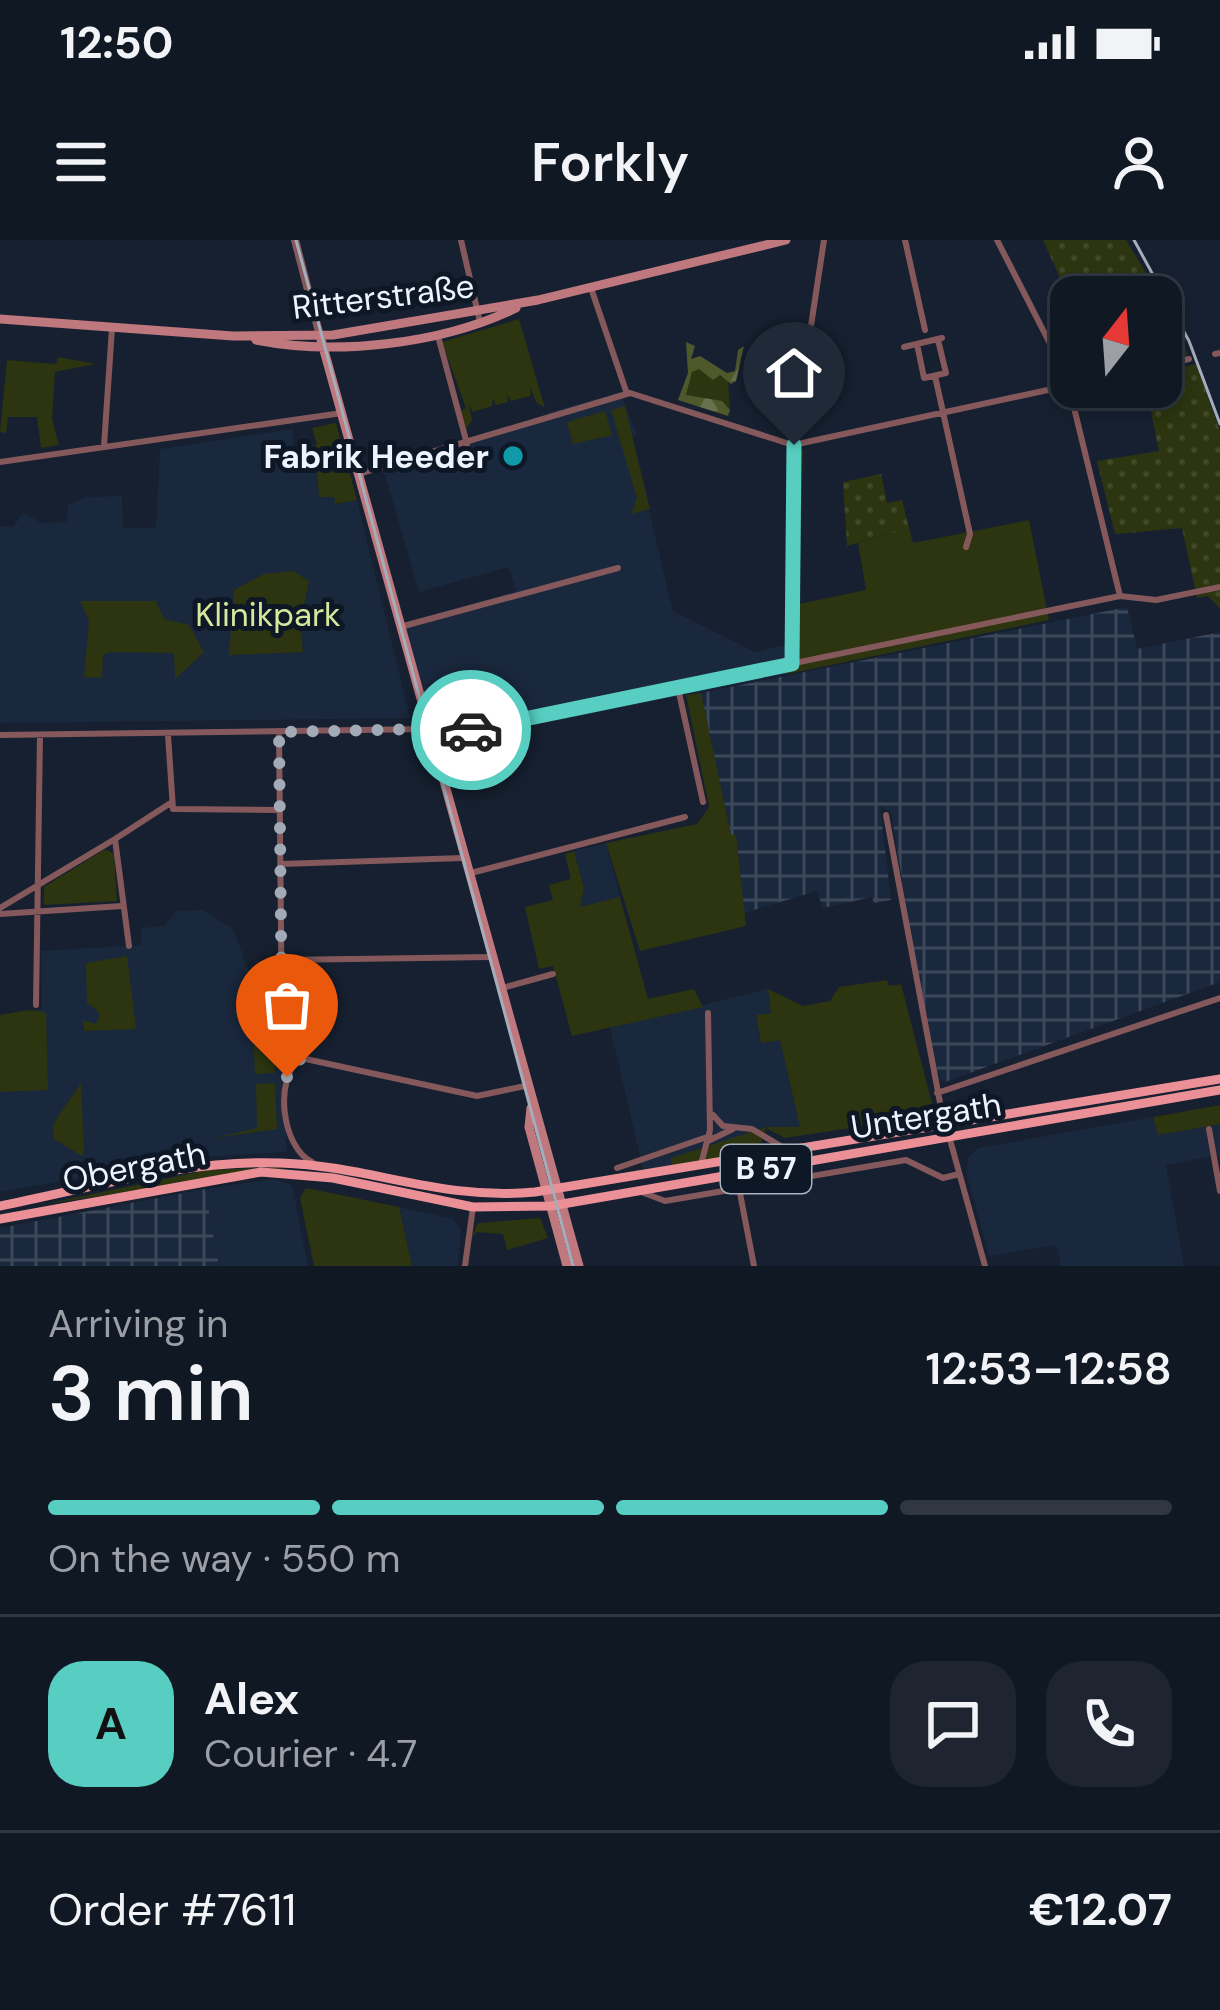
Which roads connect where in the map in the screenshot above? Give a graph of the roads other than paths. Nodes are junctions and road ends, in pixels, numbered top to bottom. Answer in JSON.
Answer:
{"nodes":[{"id":1,"x":295,"y":240,"type":"edge"},
{"id":2,"x":461,"y":240,"type":"edge"},
{"id":3,"x":785,"y":240,"type":"edge"},
{"id":4,"x":824,"y":240,"type":"edge"},
{"id":5,"x":905,"y":240,"type":"edge"},
{"id":6,"x":997,"y":240,"type":"edge"},
{"id":7,"x":591,"y":288,"type":"junction"},
{"id":8,"x":479,"y":317,"type":"junction"},
{"id":9,"x":0,"y":321,"type":"edge"},
{"id":10,"x":112,"y":328,"type":"junction"},
{"id":11,"x":925,"y":330,"type":"dead end"},
{"id":12,"x":437,"y":332,"type":"junction"},
{"id":13,"x":1050,"y":338,"type":"edge"},
{"id":14,"x":322,"y":342,"type":"junction"},
{"id":15,"x":917,"y":344,"type":"junction"},
{"id":16,"x":904,"y":347,"type":"dead end"},
{"id":17,"x":1189,"y":359,"type":"dead end"},
{"id":18,"x":1182,"y":360,"type":"edge"},
{"id":19,"x":935,"y":376,"type":"junction"},
{"id":20,"x":1050,"y":390,"type":"edge"},
{"id":21,"x":627,"y":394,"type":"junction"},
{"id":22,"x":1075,"y":408,"type":"edge"},
{"id":23,"x":342,"y":413,"type":"junction"},
{"id":24,"x":943,"y":415,"type":"junction"},
{"id":25,"x":467,"y":444,"type":"junction"},
{"id":26,"x":794,"y":445,"type":"junction"},
{"id":27,"x":104,"y":446,"type":"junction"},
{"id":28,"x":0,"y":462,"type":"edge"},
{"id":29,"x":358,"y":474,"type":"junction"},
{"id":30,"x":966,"y":547,"type":"dead end"},
{"id":31,"x":618,"y":568,"type":"dead end"},
{"id":32,"x":1220,"y":586,"type":"edge"},
{"id":33,"x":1120,"y":596,"type":"junction"},
{"id":34,"x":400,"y":627,"type":"junction"},
{"id":35,"x":792,"y":664,"type":"junction"},
{"id":36,"x":678,"y":688,"type":"junction"},
{"id":37,"x":279,"y":732,"type":"junction"},
{"id":38,"x":168,"y":733,"type":"junction"},
{"id":39,"x":429,"y":734,"type":"junction"},
{"id":40,"x":0,"y":735,"type":"edge"},
{"id":41,"x":40,"y":735,"type":"junction"},
{"id":42,"x":703,"y":802,"type":"dead end"},
{"id":43,"x":170,"y":804,"type":"junction"},
{"id":44,"x":279,"y":810,"type":"junction"},
{"id":45,"x":886,"y":815,"type":"dead end"},
{"id":46,"x":685,"y":817,"type":"dead end"},
{"id":47,"x":115,"y":838,"type":"junction"},
{"id":48,"x":463,"y":858,"type":"junction"},
{"id":49,"x":280,"y":864,"type":"junction"},
{"id":50,"x":468,"y":874,"type":"junction"},
{"id":51,"x":38,"y":885,"type":"junction"},
{"id":52,"x":122,"y":905,"type":"junction"},
{"id":53,"x":0,"y":911,"type":"edge"},
{"id":54,"x":37,"y":911,"type":"junction"},
{"id":55,"x":130,"y":946,"type":"dead end"},
{"id":56,"x":490,"y":957,"type":"junction"},
{"id":57,"x":281,"y":960,"type":"junction"},
{"id":58,"x":553,"y":974,"type":"dead end"},
{"id":59,"x":499,"y":989,"type":"junction"},
{"id":60,"x":1220,"y":998,"type":"edge"},
{"id":61,"x":245,"y":1001,"type":"dead end"},
{"id":62,"x":35,"y":1006,"type":"dead end"},
{"id":63,"x":708,"y":1012,"type":"dead end"},
{"id":64,"x":282,"y":1028,"type":"junction"},
{"id":65,"x":301,"y":1058,"type":"junction"},
{"id":66,"x":1220,"y":1079,"type":"edge"},
{"id":67,"x":525,"y":1086,"type":"junction"},
{"id":68,"x":1220,"y":1090,"type":"edge"},
{"id":69,"x":937,"y":1094,"type":"junction"},
{"id":70,"x":711,"y":1113,"type":"junction"},
{"id":71,"x":735,"y":1127,"type":"junction"},
{"id":72,"x":945,"y":1127,"type":"junction"},
{"id":73,"x":1208,"y":1130,"type":"dead end"},
{"id":74,"x":760,"y":1135,"type":"junction"},
{"id":75,"x":710,"y":1138,"type":"junction"},
{"id":76,"x":951,"y":1139,"type":"junction"},
{"id":77,"x":800,"y":1150,"type":"junction"},
{"id":78,"x":760,"y":1157,"type":"junction"},
{"id":79,"x":324,"y":1167,"type":"junction"},
{"id":80,"x":698,"y":1167,"type":"junction"},
{"id":81,"x":617,"y":1168,"type":"dead end"},
{"id":82,"x":734,"y":1174,"type":"junction"},
{"id":83,"x":959,"y":1174,"type":"junction"},
{"id":84,"x":739,"y":1188,"type":"junction"},
{"id":85,"x":553,"y":1190,"type":"junction"},
{"id":86,"x":641,"y":1191,"type":"junction"},
{"id":87,"x":1220,"y":1191,"type":"edge"},
{"id":88,"x":563,"y":1205,"type":"junction"},
{"id":89,"x":0,"y":1206,"type":"edge"},
{"id":90,"x":550,"y":1206,"type":"junction"},
{"id":91,"x":473,"y":1208,"type":"junction"},
{"id":92,"x":0,"y":1219,"type":"edge"},
{"id":93,"x":465,"y":1266,"type":"edge"},
{"id":94,"x":568,"y":1266,"type":"edge"},
{"id":95,"x":579,"y":1266,"type":"edge"},
{"id":96,"x":754,"y":1266,"type":"edge"},
{"id":97,"x":982,"y":1266,"type":"edge"}],
"edges":[{"from":1,"to":14,"type":"street"},
{"from":2,"to":8,"type":"street"},
{"from":3,"to":7,"type":"main road","name":"Ritterstraße"},
{"from":4,"to":26,"type":"street"},
{"from":5,"to":11,"type":"street"},
{"from":6,"to":13,"type":"street"},
{"from":7,"to":8,"type":"main road","name":"Ritterstraße"},
{"from":7,"to":21,"type":"street"},
{"from":8,"to":12,"type":"main road","name":"Ritterstraße"},
{"from":8,"to":14,"type":"main road","name":"Ritterstraße"},
{"from":9,"to":10,"type":"main road","name":"Ritterstraße"},
{"from":10,"to":14,"type":"main road","name":"Ritterstraße"},
{"from":10,"to":27,"type":"street"},
{"from":12,"to":14,"type":"main road","name":"Ritterstraße"},
{"from":12,"to":25,"type":"street"},
{"from":14,"to":23,"type":"main road"},
{"from":15,"to":16,"type":"street"},
{"from":15,"to":19,"type":"street"},
{"from":15,"to":19,"type":"street"},
{"from":17,"to":18,"type":"street"},
{"from":19,"to":24,"type":"street"},
{"from":20,"to":24,"type":"street"},
{"from":21,"to":25,"type":"street"},
{"from":21,"to":26,"type":"street"},
{"from":22,"to":33,"type":"street"},
{"from":23,"to":27,"type":"street"},
{"from":23,"to":29,"type":"main road"},
{"from":24,"to":26,"type":"street"},
{"from":24,"to":30,"type":"street"},
{"from":25,"to":29,"type":"street"},
{"from":26,"to":35,"type":"street"},
{"from":27,"to":28,"type":"street"},
{"from":29,"to":34,"type":"main road"},
{"from":31,"to":34,"type":"street"},
{"from":32,"to":33,"type":"street"},
{"from":33,"to":35,"type":"street"},
{"from":34,"to":39,"type":"main road"},
{"from":35,"to":36,"type":"street"},
{"from":36,"to":39,"type":"street"},
{"from":36,"to":42,"type":"street"},
{"from":37,"to":38,"type":"street"},
{"from":37,"to":39,"type":"street"},
{"from":37,"to":44,"type":"street"},
{"from":38,"to":41,"type":"street"},
{"from":38,"to":43,"type":"street"},
{"from":39,"to":48,"type":"main road"},
{"from":40,"to":41,"type":"street"},
{"from":41,"to":51,"type":"street"},
{"from":43,"to":44,"type":"street"},
{"from":43,"to":47,"type":"street"},
{"from":44,"to":49,"type":"street"},
{"from":45,"to":69,"type":"street"},
{"from":46,"to":50,"type":"street"},
{"from":47,"to":51,"type":"street"},
{"from":47,"to":52,"type":"street"},
{"from":48,"to":49,"type":"street"},
{"from":48,"to":50,"type":"main road"},
{"from":49,"to":57,"type":"street"},
{"from":50,"to":56,"type":"main road"},
{"from":51,"to":53,"type":"street"},
{"from":51,"to":54,"type":"street"},
{"from":52,"to":54,"type":"street"},
{"from":52,"to":55,"type":"street"},
{"from":53,"to":54,"type":"street"},
{"from":54,"to":62,"type":"street"},
{"from":56,"to":57,"type":"street"},
{"from":56,"to":59,"type":"main road"},
{"from":57,"to":64,"type":"street"},
{"from":58,"to":59,"type":"street"},
{"from":59,"to":67,"type":"main road"},
{"from":60,"to":69,"type":"street"},
{"from":61,"to":64,"type":"street"},
{"from":63,"to":70,"type":"street"},
{"from":64,"to":65,"type":"street"},
{"from":65,"to":67,"type":"street"},
{"from":65,"to":79,"type":"street"},
{"from":66,"to":72,"type":"main road","name":"Untergath","number":"B 57"},
{"from":67,"to":85,"type":"main road"},
{"from":68,"to":76,"type":"main road","name":"Untergath","number":"B 57"},
{"from":69,"to":72,"type":"street"},
{"from":70,"to":71,"type":"street","name":"Untergath"},
{"from":70,"to":75,"type":"street"},
{"from":71,"to":74,"type":"street","name":"Untergath"},
{"from":71,"to":75,"type":"street"},
{"from":72,"to":76,"type":"street"},
{"from":72,"to":77,"type":"main road","name":"Untergath","number":"B 57"},
{"from":73,"to":87,"type":"street"},
{"from":74,"to":77,"type":"street","name":"Untergath"},
{"from":74,"to":78,"type":"street"},
{"from":75,"to":80,"type":"street"},
{"from":75,"to":81,"type":"street"},
{"from":76,"to":82,"type":"main road","name":"Untergath","number":"B 57"},
{"from":76,"to":83,"type":"street"},
{"from":77,"to":78,"type":"main road","name":"Untergath","number":"B 57"},
{"from":78,"to":80,"type":"main road","name":"Untergath","number":"B 57"},
{"from":78,"to":82,"type":"main road","number":"B 57"},
{"from":79,"to":85,"type":"main road","name":"Obergath","number":"B 57"},
{"from":79,"to":89,"type":"main road","name":"Obergath","number":"B 57"},
{"from":80,"to":85,"type":"main road","name":"Untergath","number":"B 57"},
{"from":82,"to":86,"type":"main road","name":"Untergath","number":"B 57"},
{"from":83,"to":84,"type":"street","name":"Untergath"},
{"from":83,"to":97,"type":"street"},
{"from":84,"to":86,"type":"street","name":"Untergath"},
{"from":84,"to":96,"type":"street"},
{"from":85,"to":88,"type":"main road"},
{"from":85,"to":90,"type":"main road"},
{"from":86,"to":88,"type":"main road","name":"Untergath","number":"B 57"},
{"from":88,"to":90,"type":"main road","name":"Obergath","number":"B 57"},
{"from":88,"to":95,"type":"main road"},
{"from":90,"to":91,"type":"main road","name":"Obergath","number":"B 57"},
{"from":90,"to":94,"type":"main road"},
{"from":91,"to":92,"type":"main road","name":"Obergath","number":"B 57"},
{"from":91,"to":93,"type":"street"}]}
